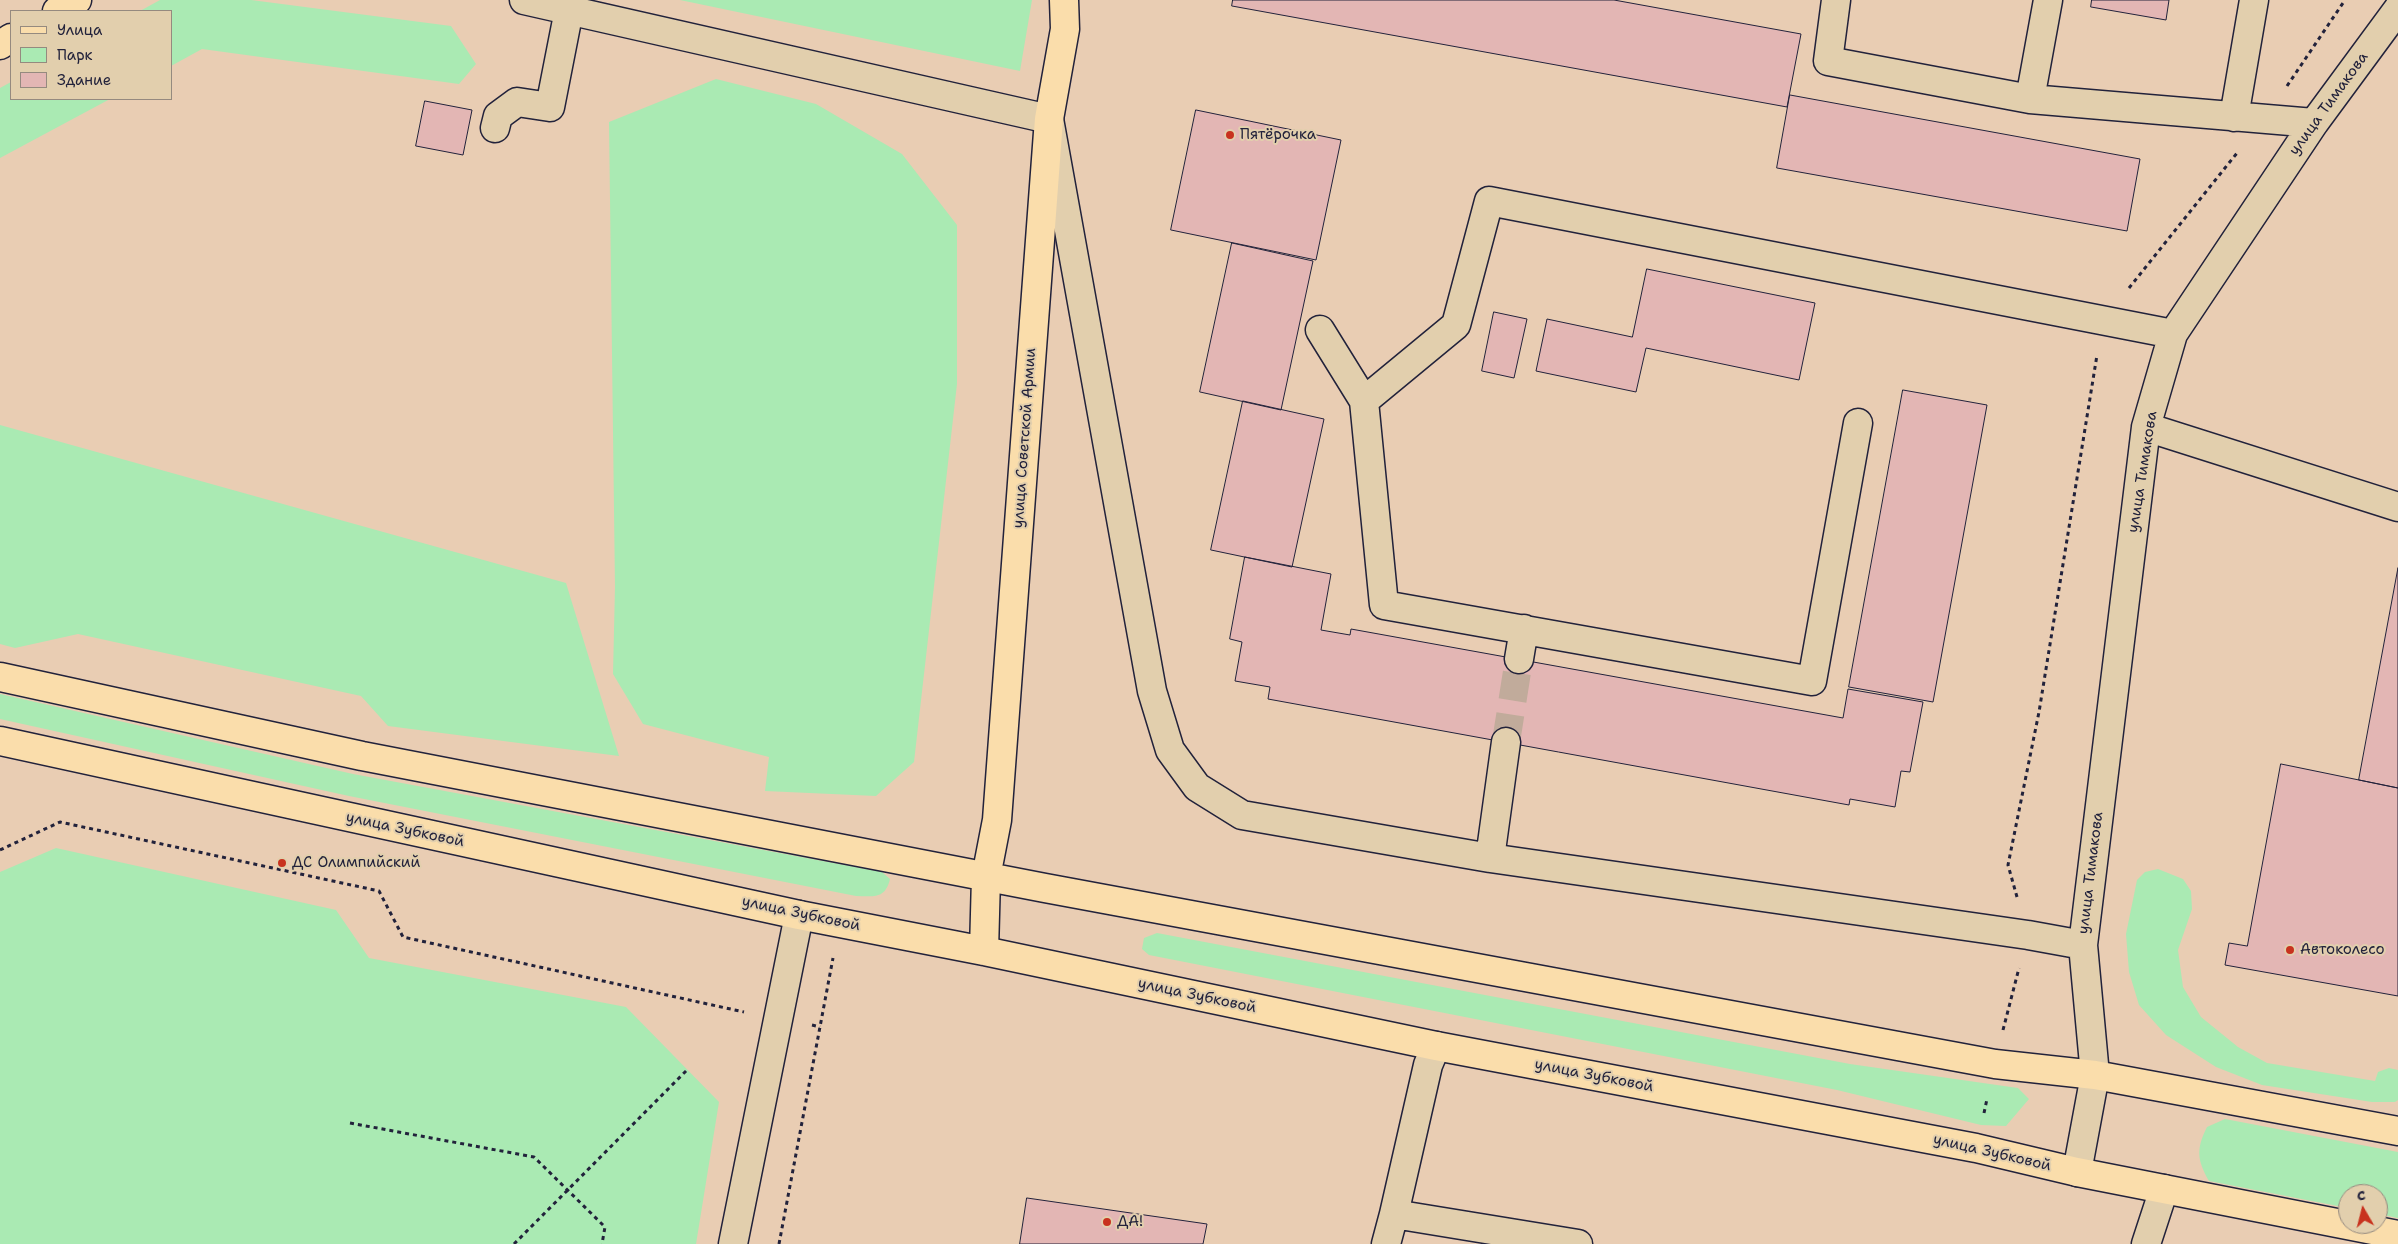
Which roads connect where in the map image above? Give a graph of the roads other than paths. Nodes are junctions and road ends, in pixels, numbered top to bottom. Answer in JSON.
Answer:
{"nodes":[{"id":1,"x":77,"y":0,"type":"edge"},
{"id":2,"x":524,"y":0,"type":"edge"},
{"id":3,"x":1064,"y":0,"type":"edge"},
{"id":4,"x":1836,"y":0,"type":"edge"},
{"id":5,"x":2048,"y":0,"type":"edge"},
{"id":6,"x":2254,"y":0,"type":"edge"},
{"id":7,"x":2398,"y":9,"type":"edge"},
{"id":8,"x":59,"y":10,"type":"edge"},
{"id":9,"x":570,"y":10,"type":"junction"},
{"id":10,"x":2030,"y":98,"type":"junction"},
{"id":11,"x":2234,"y":117,"type":"junction"},
{"id":12,"x":1049,"y":119,"type":"junction"},
{"id":13,"x":2314,"y":123,"type":"junction"},
{"id":14,"x":495,"y":128,"type":"dead end"},
{"id":15,"x":1320,"y":330,"type":"dead end"},
{"id":16,"x":2173,"y":334,"type":"junction"},
{"id":17,"x":1364,"y":401,"type":"junction"},
{"id":18,"x":1858,"y":423,"type":"dead end"},
{"id":19,"x":2146,"y":427,"type":"junction"},
{"id":20,"x":2398,"y":507,"type":"edge"},
{"id":21,"x":1524,"y":629,"type":"junction"},
{"id":22,"x":1519,"y":659,"type":"tunnel mouth"},
{"id":23,"x":0,"y":677,"type":"edge"},
{"id":24,"x":0,"y":741,"type":"edge"},
{"id":25,"x":1506,"y":742,"type":"tunnel mouth"},
{"id":26,"x":1490,"y":858,"type":"junction"},
{"id":27,"x":986,"y":877,"type":"junction"},
{"id":28,"x":799,"y":915,"type":"junction"},
{"id":29,"x":2083,"y":945,"type":"junction"},
{"id":30,"x":984,"y":951,"type":"junction"},
{"id":31,"x":1436,"y":1046,"type":"junction"},
{"id":32,"x":2095,"y":1075,"type":"junction"},
{"id":33,"x":2398,"y":1131,"type":"edge"},
{"id":34,"x":2077,"y":1172,"type":"junction"},
{"id":35,"x":2164,"y":1189,"type":"junction"},
{"id":36,"x":1394,"y":1214,"type":"junction"},
{"id":37,"x":2398,"y":1235,"type":"edge"},
{"id":38,"x":733,"y":1244,"type":"edge"},
{"id":39,"x":1386,"y":1244,"type":"edge"},
{"id":40,"x":1578,"y":1244,"type":"edge"},
{"id":41,"x":2146,"y":1244,"type":"edge"}],
"edges":[{"from":1,"to":8,"type":"main road"},
{"from":2,"to":9,"type":"street"},
{"from":3,"to":12,"type":"main road","name":"улица Советской Армии"},
{"from":4,"to":10,"type":"street"},
{"from":5,"to":10,"type":"street"},
{"from":6,"to":11,"type":"street"},
{"from":7,"to":13,"type":"street","name":"улица Тимакова"},
{"from":9,"to":12,"type":"street"},
{"from":9,"to":14,"type":"street"},
{"from":10,"to":11,"type":"street"},
{"from":11,"to":13,"type":"street"},
{"from":12,"to":26,"type":"street"},
{"from":12,"to":27,"type":"main road","name":"улица Советской Армии"},
{"from":13,"to":16,"type":"street","name":"улица Тимакова"},
{"from":15,"to":17,"type":"street"},
{"from":16,"to":17,"type":"street"},
{"from":16,"to":19,"type":"street","name":"улица Тимакова"},
{"from":17,"to":21,"type":"street"},
{"from":18,"to":21,"type":"street"},
{"from":19,"to":20,"type":"street"},
{"from":19,"to":29,"type":"street","name":"улица Тимакова"},
{"from":21,"to":22,"type":"street"},
{"from":23,"to":27,"type":"main road"},
{"from":24,"to":28,"type":"main road","name":"улица Зубковой"},
{"from":25,"to":26,"type":"street"},
{"from":26,"to":29,"type":"street"},
{"from":27,"to":30,"type":"main road","name":"улица Советской Армии"},
{"from":27,"to":32,"type":"main road"},
{"from":28,"to":30,"type":"main road","name":"улица Зубковой"},
{"from":28,"to":38,"type":"street"},
{"from":29,"to":32,"type":"street","name":"улица Тимакова"},
{"from":30,"to":31,"type":"main road","name":"улица Зубковой"},
{"from":31,"to":34,"type":"main road","name":"улица Зубковой"},
{"from":31,"to":36,"type":"street"},
{"from":32,"to":33,"type":"main road"},
{"from":32,"to":34,"type":"street","name":"улица Тимакова"},
{"from":34,"to":35,"type":"main road","name":"улица Зубковой"},
{"from":35,"to":37,"type":"main road","name":"улица Зубковой"},
{"from":35,"to":41,"type":"street"},
{"from":36,"to":39,"type":"street"},
{"from":36,"to":40,"type":"street"}]}
